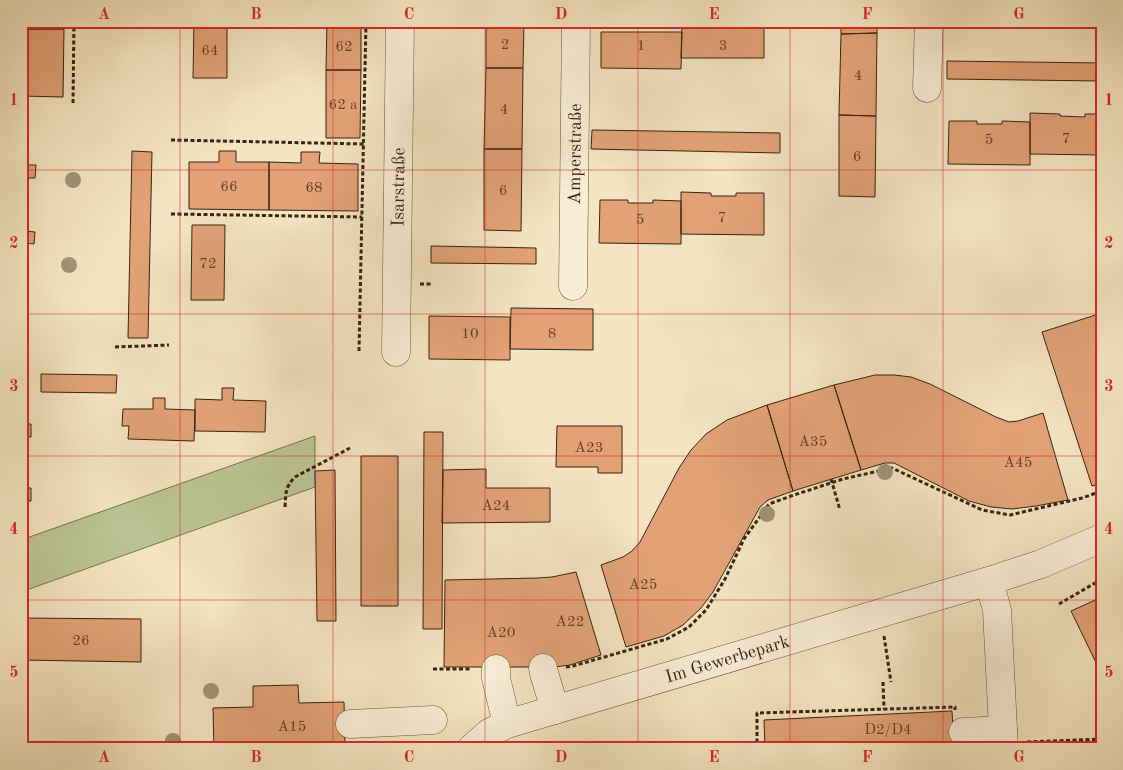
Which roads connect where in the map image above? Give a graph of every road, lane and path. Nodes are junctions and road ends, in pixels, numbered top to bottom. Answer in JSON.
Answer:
{"nodes":[{"id":1,"x":74,"y":21,"type":"edge"},
{"id":2,"x":366,"y":21,"type":"edge"},
{"id":3,"x":400,"y":21,"type":"edge"},
{"id":4,"x":576,"y":21,"type":"edge"},
{"id":5,"x":929,"y":21,"type":"edge"},
{"id":6,"x":927,"y":88,"type":"dead end"},
{"id":7,"x":73,"y":103,"type":"dead end"},
{"id":8,"x":171,"y":140,"type":"dead end"},
{"id":9,"x":364,"y":144,"type":"junction"},
{"id":10,"x":171,"y":214,"type":"dead end"},
{"id":11,"x":362,"y":217,"type":"junction"},
{"id":12,"x":573,"y":286,"type":"dead end"},
{"id":13,"x":169,"y":345,"type":"dead end"},
{"id":14,"x":115,"y":347,"type":"dead end"},
{"id":15,"x":359,"y":351,"type":"dead end"},
{"id":16,"x":396,"y":352,"type":"dead end"},
{"id":17,"x":350,"y":448,"type":"dead end"},
{"id":18,"x":831,"y":481,"type":"junction"},
{"id":19,"x":1102,"y":491,"type":"edge"},
{"id":20,"x":285,"y":507,"type":"dead end"},
{"id":21,"x":840,"y":510,"type":"dead end"},
{"id":22,"x":1102,"y":538,"type":"edge"},
{"id":23,"x":1102,"y":580,"type":"edge"},
{"id":24,"x":989,"y":581,"type":"junction"},
{"id":25,"x":1059,"y":604,"type":"dead end"},
{"id":26,"x":880,"y":613,"type":"junction"},
{"id":27,"x":496,"y":668,"type":"joint"},
{"id":28,"x":543,"y":668,"type":"joint"},
{"id":29,"x":433,"y":669,"type":"dead end"},
{"id":30,"x":883,"y":682,"type":"dead end"},
{"id":31,"x":891,"y":682,"type":"dead end"},
{"id":32,"x":884,"y":709,"type":"junction"},
{"id":33,"x":555,"y":710,"type":"junction"},
{"id":34,"x":434,"y":720,"type":"dead end"},
{"id":35,"x":350,"y":724,"type":"dead end"},
{"id":36,"x":507,"y":724,"type":"junction"},
{"id":37,"x":959,"y":724,"type":"joint"},
{"id":38,"x":1102,"y":739,"type":"edge"},
{"id":39,"x":1004,"y":740,"type":"edge"},
{"id":40,"x":470,"y":749,"type":"edge"},
{"id":41,"x":757,"y":749,"type":"edge"}],
"edges":[{"from":1,"to":7,"type":"path"},
{"from":2,"to":9,"type":"path"},
{"from":3,"to":16,"type":"street","name":"Isarstraße"},
{"from":4,"to":12,"type":"street","name":"Amperstraße"},
{"from":5,"to":6,"type":"street"},
{"from":8,"to":9,"type":"path"},
{"from":9,"to":11,"type":"path"},
{"from":10,"to":11,"type":"path"},
{"from":11,"to":15,"type":"path"},
{"from":13,"to":14,"type":"path"},
{"from":17,"to":20,"type":"path"},
{"from":18,"to":19,"type":"path"},
{"from":18,"to":21,"type":"path"},
{"from":18,"to":28,"type":"path"},
{"from":22,"to":24,"type":"street","name":"Im Gewerbepark"},
{"from":23,"to":25,"type":"path"},
{"from":24,"to":26,"type":"street","name":"Im Gewerbepark"},
{"from":24,"to":39,"type":"street"},
{"from":26,"to":31,"type":"path"},
{"from":26,"to":33,"type":"street","name":"Im Gewerbepark"},
{"from":27,"to":29,"type":"path"},
{"from":27,"to":36,"type":"street"},
{"from":28,"to":33,"type":"street"},
{"from":30,"to":32,"type":"path"},
{"from":32,"to":37,"type":"path"},
{"from":32,"to":41,"type":"path"},
{"from":33,"to":36,"type":"street","name":"Im Gewerbepark"},
{"from":34,"to":35,"type":"street"},
{"from":36,"to":40,"type":"street","name":"Im Gewerbepark"},
{"from":37,"to":39,"type":"street"},
{"from":38,"to":39,"type":"path"}]}
